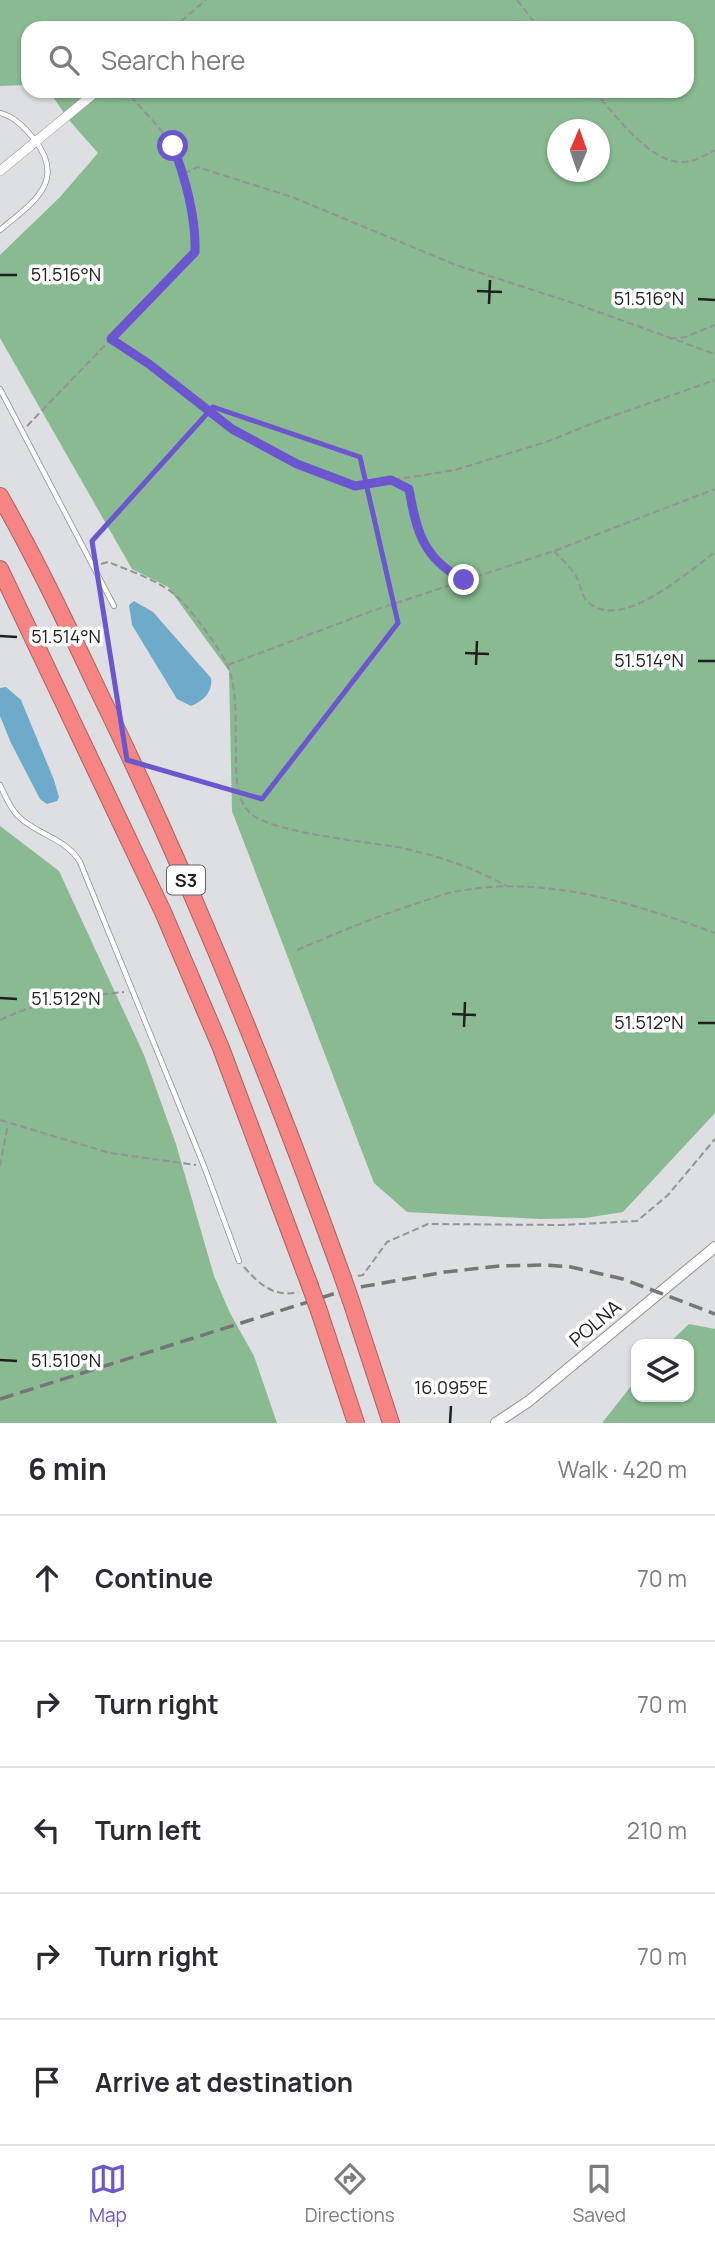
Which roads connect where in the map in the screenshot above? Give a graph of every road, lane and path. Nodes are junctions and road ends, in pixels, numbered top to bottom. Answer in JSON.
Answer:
{"nodes":[{"id":1,"x":205,"y":0,"type":"edge"},
{"id":2,"x":517,"y":0,"type":"edge"},
{"id":3,"x":181,"y":21,"type":"edge"},
{"id":4,"x":534,"y":21,"type":"edge"},
{"id":5,"x":88,"y":98,"type":"edge"},
{"id":6,"x":132,"y":98,"type":"edge"},
{"id":7,"x":601,"y":98,"type":"edge"},
{"id":8,"x":0,"y":113,"type":"edge"},
{"id":9,"x":35,"y":141,"type":"junction"},
{"id":10,"x":715,"y":149,"type":"edge"},
{"id":11,"x":0,"y":171,"type":"edge"},
{"id":12,"x":184,"y":174,"type":"junction"},
{"id":13,"x":0,"y":230,"type":"edge"},
{"id":14,"x":715,"y":326,"type":"edge"},
{"id":15,"x":111,"y":339,"type":"junction"},
{"id":16,"x":669,"y":340,"type":"junction"},
{"id":17,"x":715,"y":354,"type":"edge"},
{"id":18,"x":715,"y":380,"type":"edge"},
{"id":19,"x":0,"y":389,"type":"edge"},
{"id":20,"x":22,"y":431,"type":"junction"},
{"id":21,"x":391,"y":480,"type":"junction"},
{"id":22,"x":715,"y":489,"type":"edge"},
{"id":23,"x":0,"y":496,"type":"edge"},
{"id":24,"x":554,"y":551,"type":"junction"},
{"id":25,"x":715,"y":552,"type":"edge"},
{"id":26,"x":93,"y":567,"type":"junction"},
{"id":27,"x":0,"y":569,"type":"edge"},
{"id":28,"x":468,"y":581,"type":"junction"},
{"id":29,"x":114,"y":606,"type":"dead end"},
{"id":30,"x":227,"y":665,"type":"junction"},
{"id":31,"x":0,"y":785,"type":"edge"},
{"id":32,"x":507,"y":886,"type":"junction"},
{"id":33,"x":715,"y":933,"type":"edge"},
{"id":34,"x":297,"y":950,"type":"dead end"},
{"id":35,"x":132,"y":991,"type":"junction"},
{"id":36,"x":0,"y":1020,"type":"edge"},
{"id":37,"x":0,"y":1120,"type":"edge"},
{"id":38,"x":8,"y":1123,"type":"junction"},
{"id":39,"x":715,"y":1139,"type":"edge"},
{"id":40,"x":0,"y":1166,"type":"edge"},
{"id":41,"x":204,"y":1166,"type":"junction"},
{"id":42,"x":715,"y":1247,"type":"edge"},
{"id":43,"x":239,"y":1261,"type":"joint"},
{"id":44,"x":347,"y":1278,"type":"junction"},
{"id":45,"x":306,"y":1288,"type":"junction"},
{"id":46,"x":356,"y":1423,"type":"edge"},
{"id":47,"x":391,"y":1423,"type":"edge"},
{"id":48,"x":496,"y":1423,"type":"edge"}],
"edges":[{"from":1,"to":3,"type":"path"},
{"from":2,"to":4,"type":"path"},
{"from":5,"to":9,"type":"street"},
{"from":6,"to":12,"type":"path"},
{"from":7,"to":10,"type":"path"},
{"from":8,"to":9,"type":"lane"},
{"from":9,"to":11,"type":"street"},
{"from":9,"to":13,"type":"lane"},
{"from":12,"to":15,"type":"path"},
{"from":12,"to":16,"type":"path"},
{"from":14,"to":16,"type":"path"},
{"from":15,"to":20,"type":"path"},
{"from":15,"to":21,"type":"path"},
{"from":16,"to":17,"type":"path"},
{"from":18,"to":21,"type":"path"},
{"from":19,"to":20,"type":"lane"},
{"from":20,"to":26,"type":"lane"},
{"from":21,"to":28,"type":"path"},
{"from":22,"to":24,"type":"path"},
{"from":23,"to":44,"type":"highway","number":"S3"},
{"from":24,"to":25,"type":"path"},
{"from":24,"to":28,"type":"path"},
{"from":26,"to":29,"type":"lane"},
{"from":26,"to":30,"type":"path"},
{"from":27,"to":45,"type":"highway","number":"S3"},
{"from":28,"to":30,"type":"path"},
{"from":30,"to":32,"type":"path"},
{"from":31,"to":35,"type":"lane"},
{"from":32,"to":33,"type":"path"},
{"from":32,"to":34,"type":"path"},
{"from":35,"to":36,"type":"path"},
{"from":35,"to":41,"type":"lane"},
{"from":37,"to":38,"type":"path"},
{"from":38,"to":40,"type":"path"},
{"from":38,"to":41,"type":"path"},
{"from":39,"to":44,"type":"path"},
{"from":41,"to":43,"type":"lane"},
{"from":42,"to":48,"type":"street","name":"POLNA"},
{"from":43,"to":45,"type":"path"},
{"from":44,"to":47,"type":"highway","number":"S3","bridge":true},
{"from":45,"to":46,"type":"highway","number":"S3","bridge":true}]}
